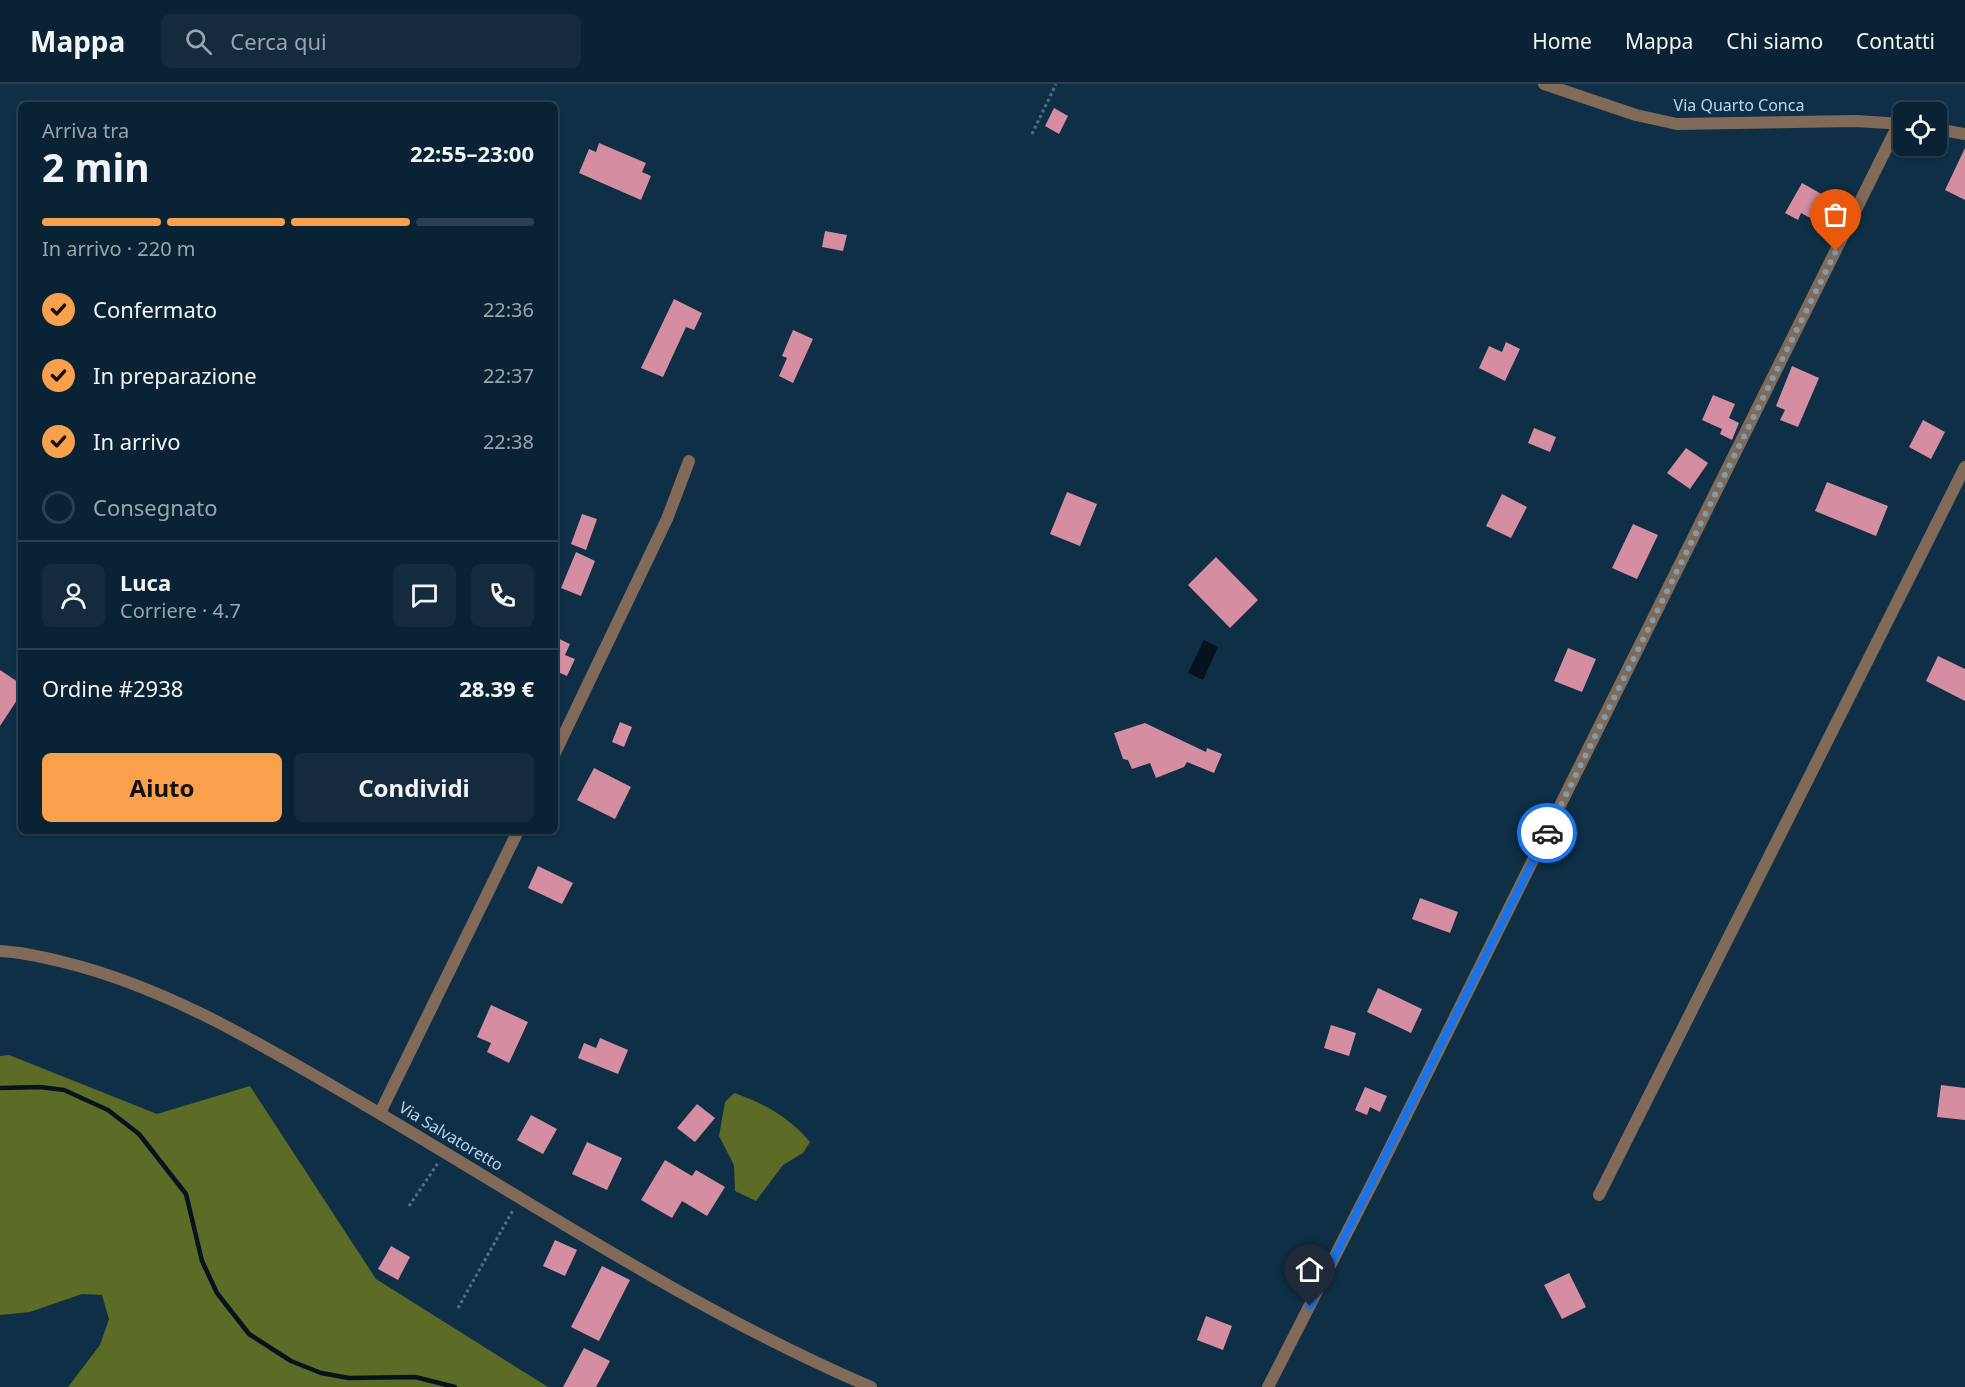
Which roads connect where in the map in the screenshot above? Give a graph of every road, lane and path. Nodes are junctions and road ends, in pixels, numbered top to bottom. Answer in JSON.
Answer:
{"nodes":[{"id":1,"x":1056,"y":84,"type":"edge"},
{"id":2,"x":1544,"y":84,"type":"edge"},
{"id":3,"x":1893,"y":123,"type":"edge"},
{"id":4,"x":1947,"y":131,"type":"edge"},
{"id":5,"x":1032,"y":134,"type":"dead end"},
{"id":6,"x":1965,"y":134,"type":"edge"},
{"id":7,"x":1893,"y":140,"type":"edge"},
{"id":8,"x":689,"y":461,"type":"dead end"},
{"id":9,"x":1965,"y":467,"type":"edge"},
{"id":10,"x":558,"y":747,"type":"edge"},
{"id":11,"x":517,"y":834,"type":"edge"},
{"id":12,"x":0,"y":951,"type":"edge"},
{"id":13,"x":380,"y":1113,"type":"junction"},
{"id":14,"x":446,"y":1152,"type":"junction"},
{"id":15,"x":1599,"y":1195,"type":"dead end"},
{"id":16,"x":520,"y":1197,"type":"junction"},
{"id":17,"x":409,"y":1206,"type":"dead end"},
{"id":18,"x":458,"y":1308,"type":"dead end"},
{"id":19,"x":871,"y":1387,"type":"edge"},
{"id":20,"x":1268,"y":1387,"type":"edge"}],
"edges":[{"from":1,"to":5,"type":"path"},
{"from":2,"to":3,"type":"street","name":"Via Quarto Conca"},
{"from":4,"to":6,"type":"street"},
{"from":7,"to":20,"type":"street"},
{"from":8,"to":10,"type":"street"},
{"from":9,"to":15,"type":"street"},
{"from":11,"to":13,"type":"street"},
{"from":12,"to":13,"type":"street","name":"Via Salvatoretto"},
{"from":13,"to":14,"type":"street","name":"Via Salvatoretto"},
{"from":14,"to":16,"type":"street","name":"Via Salvatoretto"},
{"from":14,"to":17,"type":"path"},
{"from":16,"to":18,"type":"path"},
{"from":16,"to":19,"type":"street","name":"Via Salvatoretto"}]}
